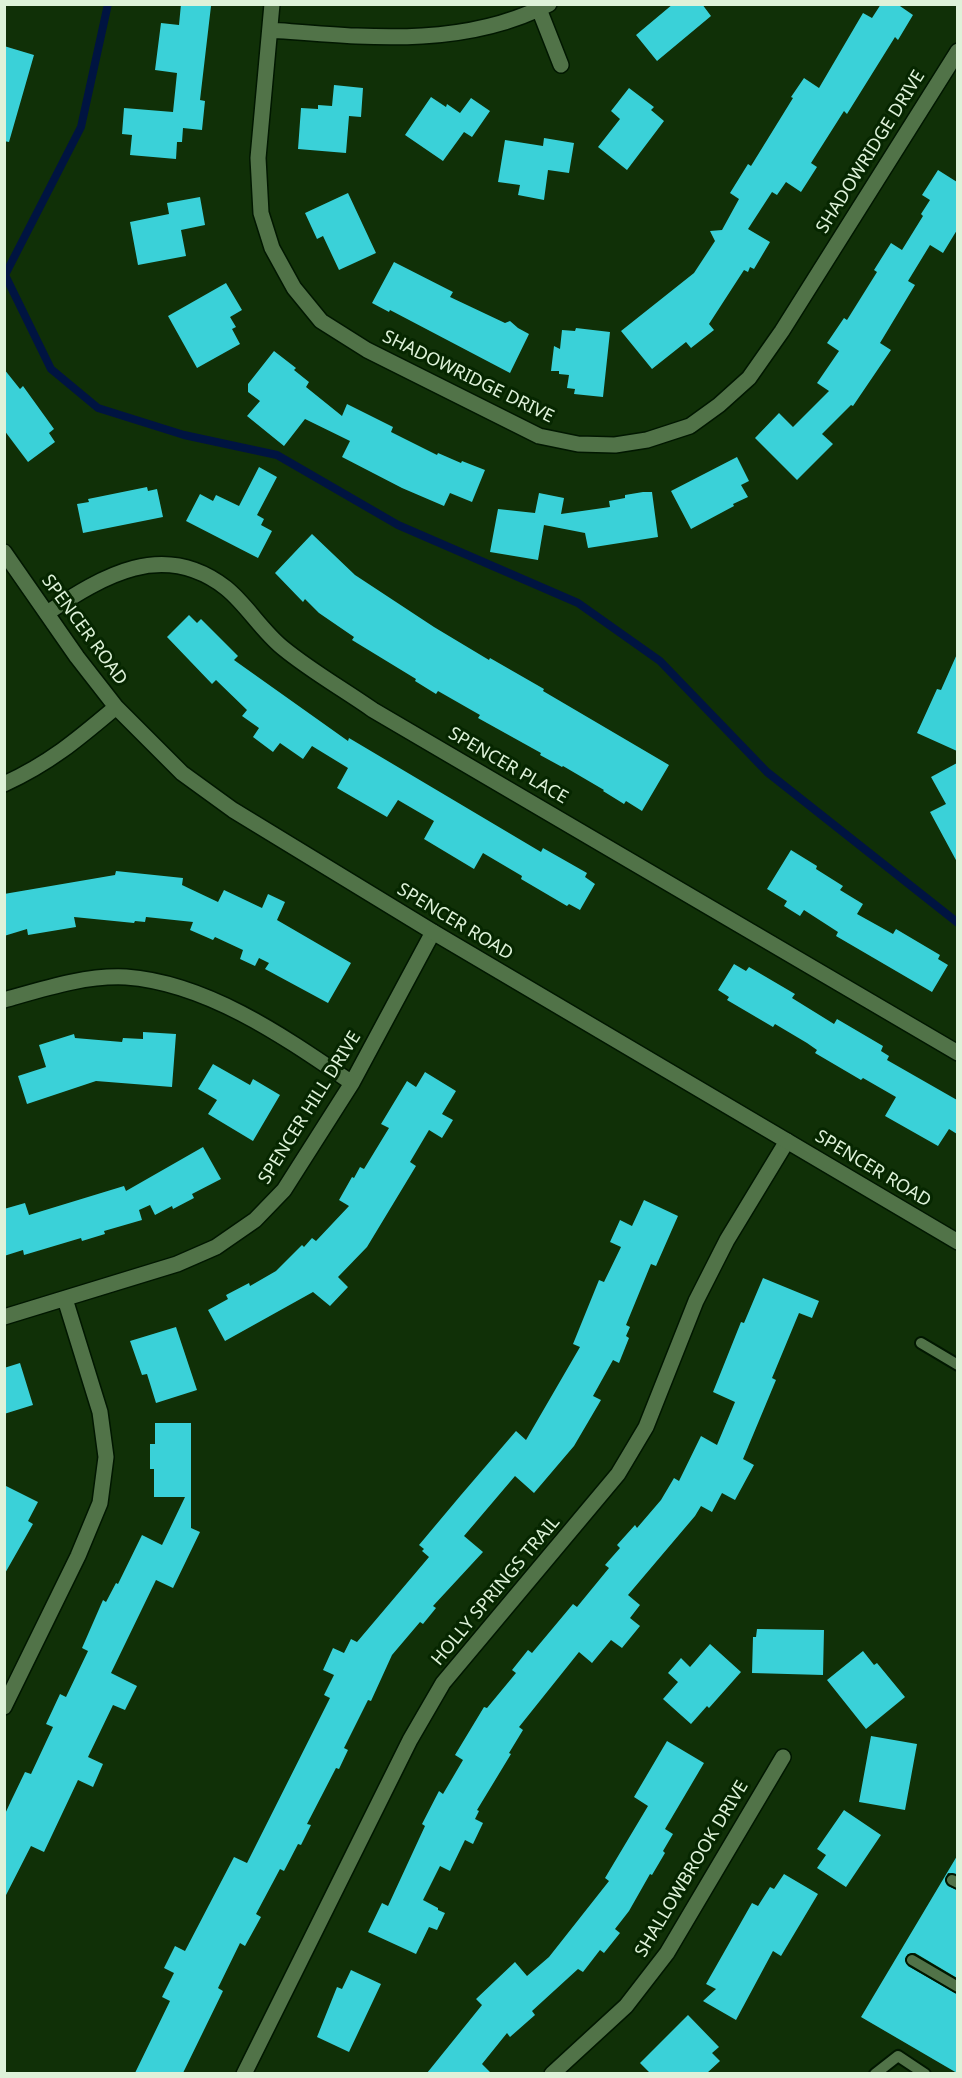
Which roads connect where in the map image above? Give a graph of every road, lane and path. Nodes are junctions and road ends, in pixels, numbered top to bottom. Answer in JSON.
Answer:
{"nodes":[{"id":1,"x":272,"y":4,"type":"edge"},
{"id":2,"x":544,"y":7,"type":"edge"},
{"id":3,"x":270,"y":30,"type":"junction"},
{"id":4,"x":957,"y":51,"type":"edge"},
{"id":5,"x":561,"y":65,"type":"dead end"},
{"id":6,"x":4,"y":552,"type":"edge"},
{"id":7,"x":47,"y":613,"type":"junction"},
{"id":8,"x":116,"y":707,"type":"junction"},
{"id":9,"x":4,"y":784,"type":"edge"},
{"id":10,"x":433,"y":932,"type":"junction"},
{"id":11,"x":4,"y":1000,"type":"edge"},
{"id":12,"x":957,"y":1053,"type":"edge"},
{"id":13,"x":352,"y":1083,"type":"junction"},
{"id":14,"x":787,"y":1141,"type":"junction"},
{"id":15,"x":957,"y":1242,"type":"edge"},
{"id":16,"x":64,"y":1299,"type":"junction"},
{"id":17,"x":4,"y":1317,"type":"edge"},
{"id":18,"x":921,"y":1343,"type":"dead end"},
{"id":19,"x":957,"y":1365,"type":"edge"},
{"id":20,"x":4,"y":1707,"type":"edge"},
{"id":21,"x":783,"y":1757,"type":"dead end"},
{"id":22,"x":912,"y":1960,"type":"dead end"},
{"id":23,"x":957,"y":1987,"type":"edge"},
{"id":24,"x":244,"y":2073,"type":"edge"},
{"id":25,"x":552,"y":2073,"type":"edge"},
{"id":26,"x":875,"y":2073,"type":"edge"},
{"id":27,"x":926,"y":2073,"type":"edge"}],
"edges":[{"from":1,"to":3,"type":"street","name":"SHADOWRIDGE DRIVE"},
{"from":2,"to":3,"type":"street"},
{"from":2,"to":5,"type":"street"},
{"from":3,"to":4,"type":"street","name":"SHADOWRIDGE DRIVE"},
{"from":6,"to":7,"type":"street","name":"SPENCER ROAD"},
{"from":7,"to":8,"type":"street","name":"SPENCER ROAD"},
{"from":7,"to":12,"type":"street","name":"SPENCER PLACE"},
{"from":8,"to":9,"type":"street"},
{"from":8,"to":10,"type":"street","name":"SPENCER ROAD"},
{"from":10,"to":13,"type":"street","name":"SPENCER HILL DRIVE"},
{"from":10,"to":14,"type":"street","name":"SPENCER ROAD"},
{"from":11,"to":13,"type":"street"},
{"from":13,"to":16,"type":"street","name":"SPENCER HILL DRIVE"},
{"from":14,"to":15,"type":"street","name":"SPENCER ROAD"},
{"from":14,"to":24,"type":"street","name":"HOLLY SPRINGS TRAIL"},
{"from":16,"to":17,"type":"street","name":"SPENCER HILL DRIVE"},
{"from":16,"to":20,"type":"street"},
{"from":18,"to":19,"type":"lane"},
{"from":21,"to":25,"type":"street","name":"SHALLOWBROOK DRIVE"},
{"from":22,"to":23,"type":"lane"},
{"from":26,"to":27,"type":"lane"}]}
